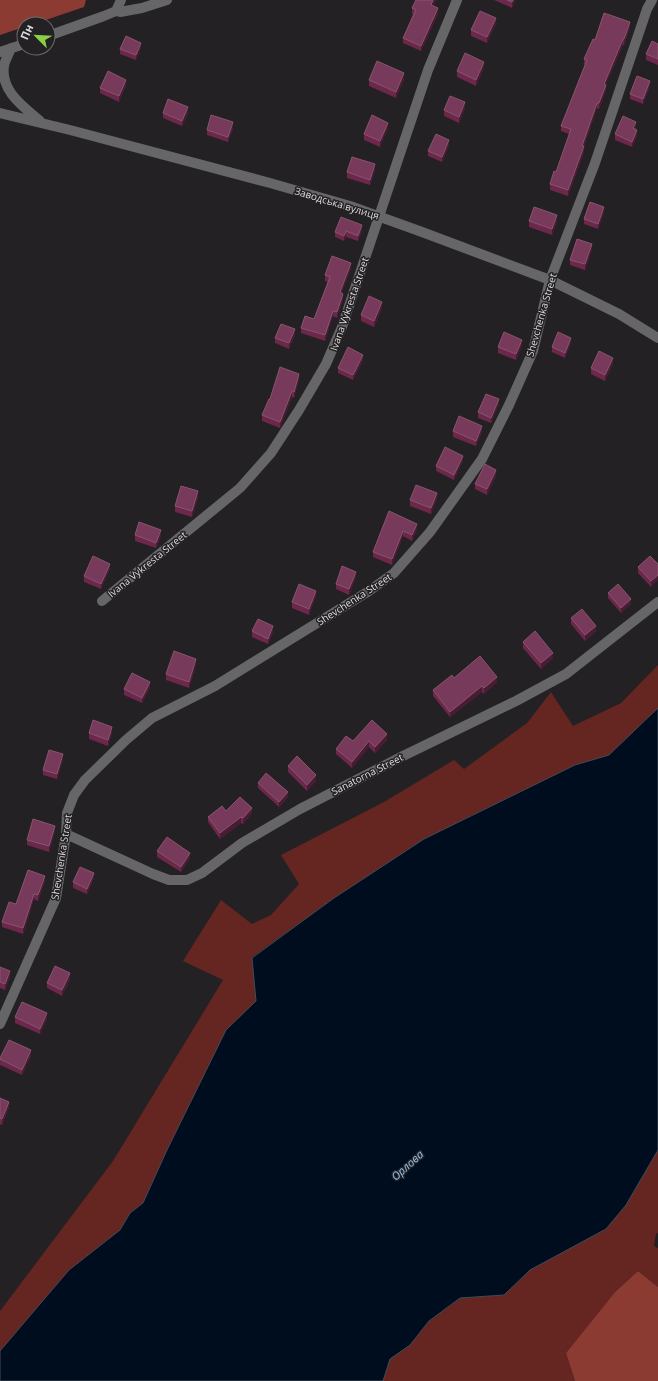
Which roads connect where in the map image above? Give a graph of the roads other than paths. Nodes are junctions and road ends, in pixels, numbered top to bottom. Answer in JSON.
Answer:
{"nodes":[{"id":1,"x":121,"y":0,"type":"edge"},
{"id":2,"x":167,"y":0,"type":"edge"},
{"id":3,"x":457,"y":0,"type":"edge"},
{"id":4,"x":652,"y":0,"type":"edge"},
{"id":5,"x":116,"y":11,"type":"junction"},
{"id":6,"x":56,"y":33,"type":"edge"},
{"id":7,"x":16,"y":46,"type":"edge"},
{"id":8,"x":11,"y":48,"type":"junction"},
{"id":9,"x":0,"y":52,"type":"edge"},
{"id":10,"x":0,"y":113,"type":"edge"},
{"id":11,"x":43,"y":123,"type":"junction"},
{"id":12,"x":379,"y":216,"type":"junction"},
{"id":13,"x":550,"y":280,"type":"junction"},
{"id":14,"x":658,"y":338,"type":"edge"},
{"id":15,"x":102,"y":601,"type":"dead end"},
{"id":16,"x":658,"y":602,"type":"edge"},
{"id":17,"x":66,"y":834,"type":"junction"},
{"id":18,"x":0,"y":1024,"type":"edge"}],
"edges":[{"from":1,"to":5,"type":"street"},
{"from":2,"to":5,"type":"street"},
{"from":3,"to":12,"type":"street","name":"Ivana Vykresta Street"},
{"from":4,"to":13,"type":"street","name":"Shevchenka Street"},
{"from":5,"to":6,"type":"street"},
{"from":7,"to":8,"type":"street"},
{"from":8,"to":9,"type":"street"},
{"from":8,"to":11,"type":"street"},
{"from":10,"to":11,"type":"street","name":"Заводська вулиця"},
{"from":11,"to":12,"type":"street","name":"Заводська вулиця"},
{"from":12,"to":13,"type":"street","name":"Заводська вулиця"},
{"from":12,"to":15,"type":"street","name":"Ivana Vykresta Street"},
{"from":13,"to":14,"type":"street","name":"Заводська вулиця"},
{"from":13,"to":17,"type":"street","name":"Shevchenka Street"},
{"from":16,"to":17,"type":"street","name":"Sanatorna Street"},
{"from":17,"to":18,"type":"street","name":"Shevchenka Street"}]}
